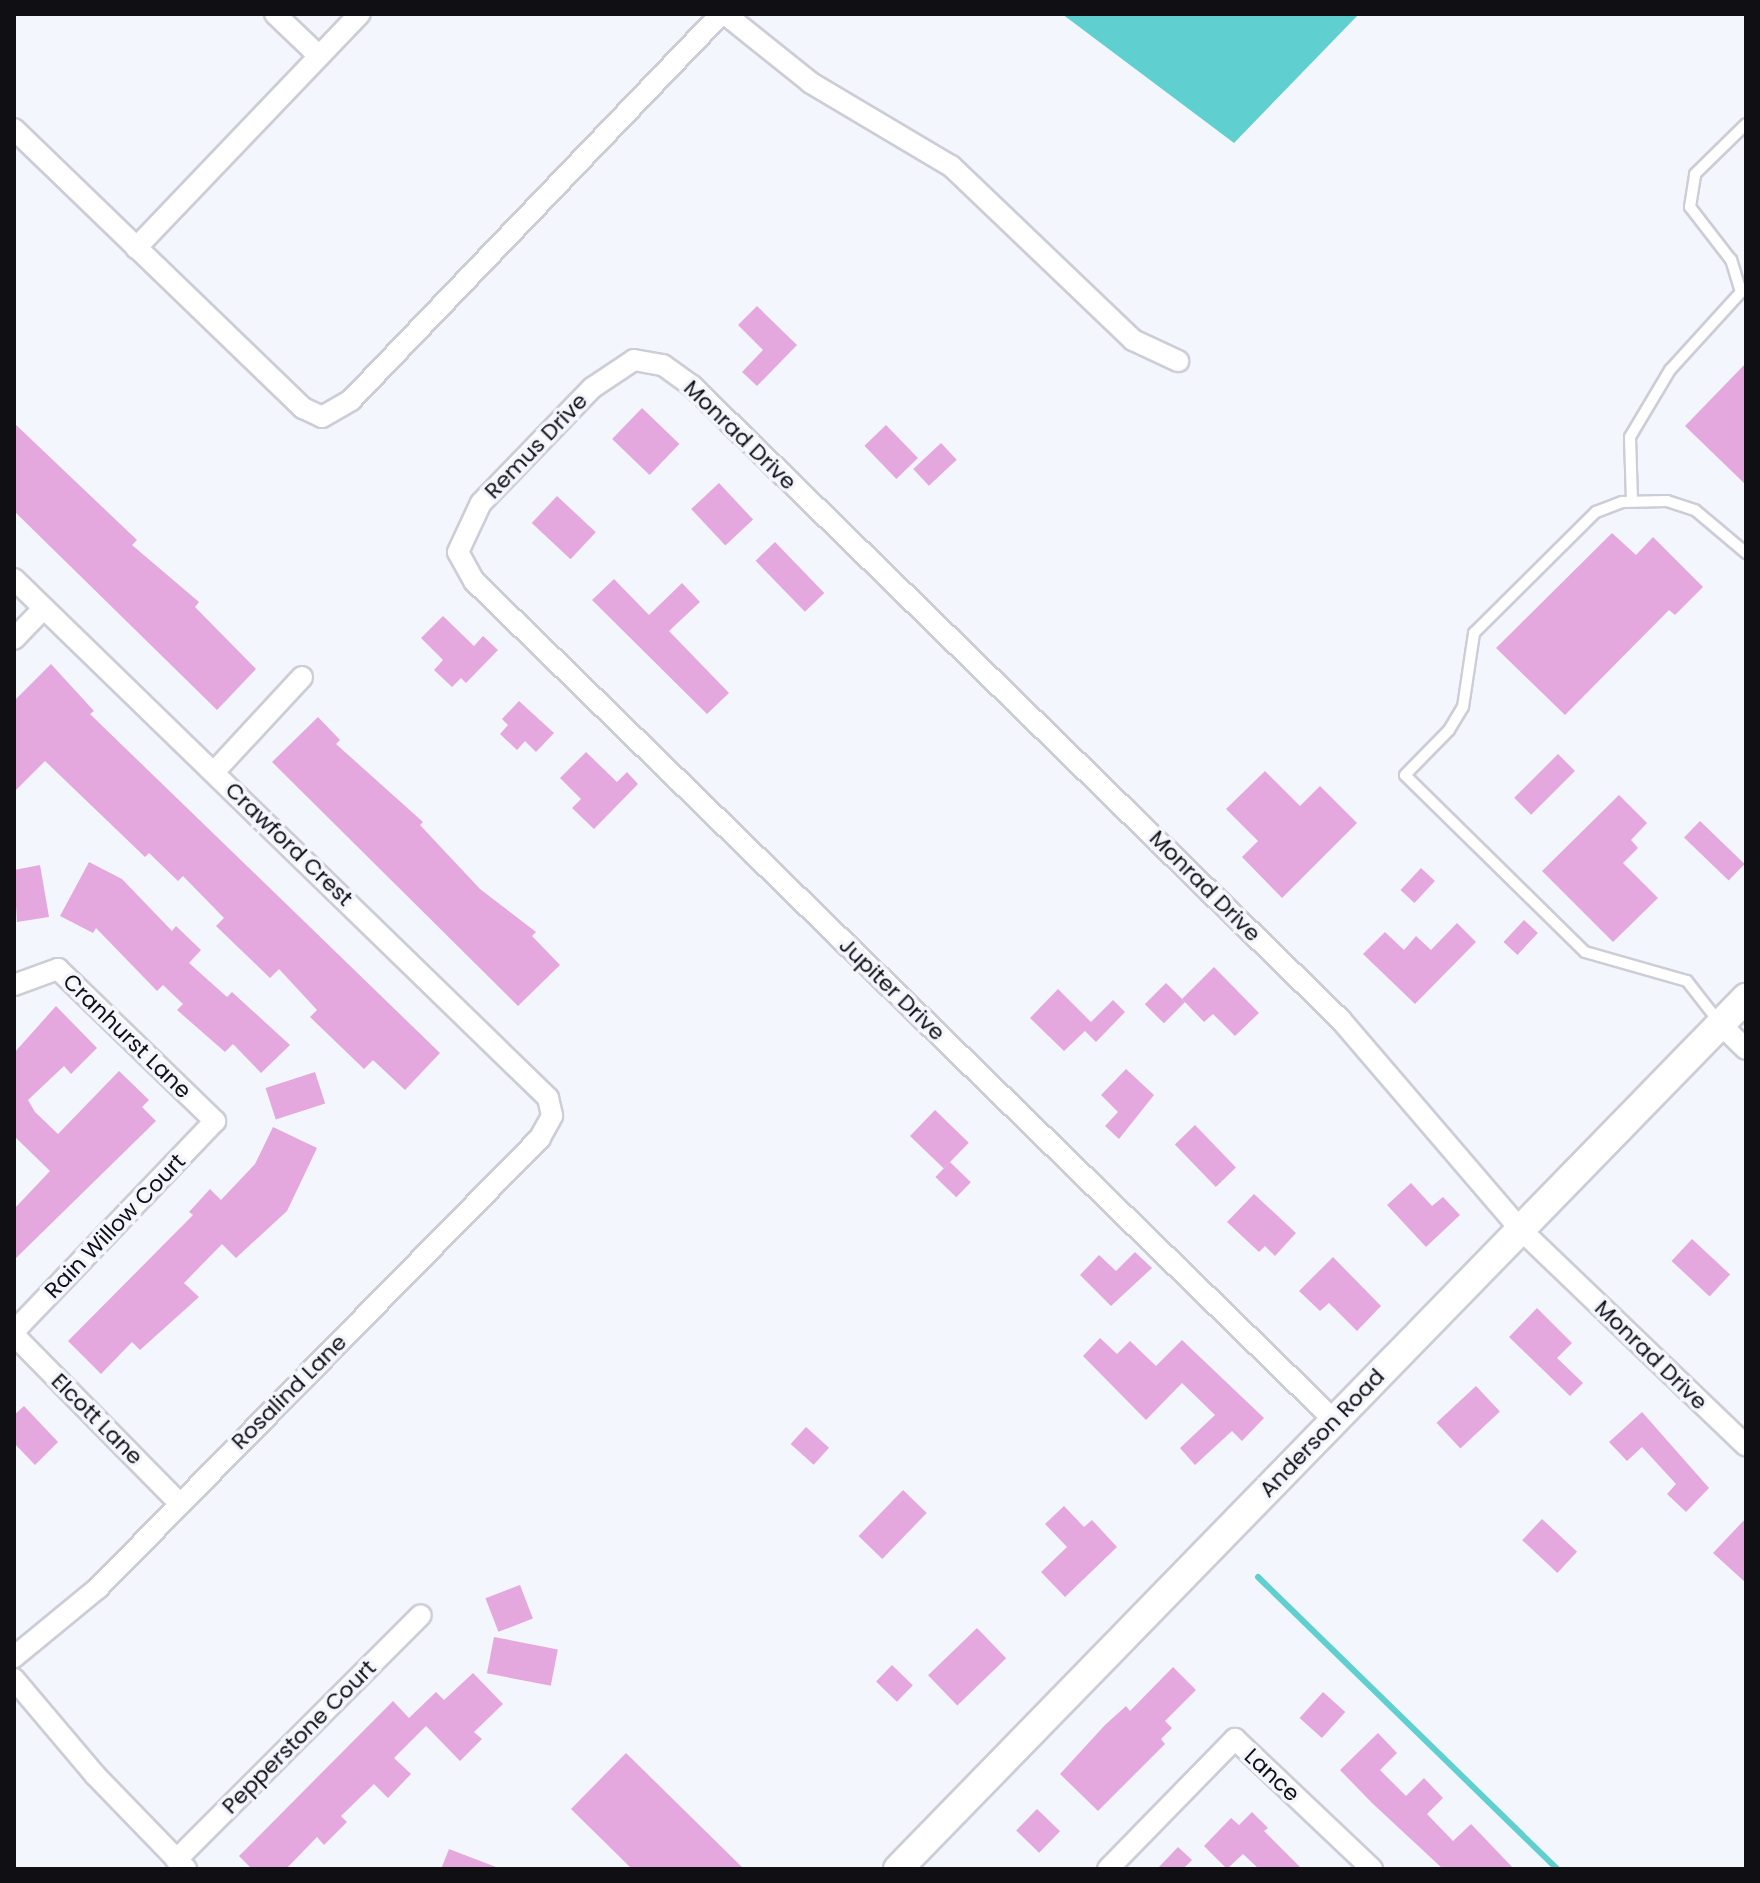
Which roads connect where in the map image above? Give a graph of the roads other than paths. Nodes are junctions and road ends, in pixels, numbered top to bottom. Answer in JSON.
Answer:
{"nodes":[{"id":1,"x":275,"y":14,"type":"edge"},
{"id":2,"x":360,"y":14,"type":"edge"},
{"id":3,"x":723,"y":14,"type":"edge"},
{"id":4,"x":319,"y":56,"type":"junction"},
{"id":5,"x":1746,"y":124,"type":"edge"},
{"id":6,"x":14,"y":129,"type":"edge"},
{"id":7,"x":136,"y":248,"type":"junction"},
{"id":8,"x":636,"y":360,"type":"joint"},
{"id":9,"x":1178,"y":361,"type":"dead end"},
{"id":10,"x":1632,"y":501,"type":"junction"},
{"id":11,"x":458,"y":552,"type":"joint"},
{"id":12,"x":1746,"y":553,"type":"edge"},
{"id":13,"x":14,"y":579,"type":"edge"},
{"id":14,"x":43,"y":609,"type":"junction"},
{"id":15,"x":14,"y":639,"type":"edge"},
{"id":16,"x":302,"y":677,"type":"dead end"},
{"id":17,"x":215,"y":771,"type":"junction"},
{"id":18,"x":14,"y":985,"type":"edge"},
{"id":19,"x":1746,"y":998,"type":"edge"},
{"id":20,"x":1720,"y":1024,"type":"junction"},
{"id":21,"x":1746,"y":1049,"type":"edge"},
{"id":22,"x":552,"y":1116,"type":"joint"},
{"id":23,"x":215,"y":1121,"type":"joint"},
{"id":24,"x":1520,"y":1229,"type":"junction"},
{"id":25,"x":14,"y":1333,"type":"edge"},
{"id":26,"x":1334,"y":1420,"type":"junction"},
{"id":27,"x":1746,"y":1446,"type":"edge"},
{"id":28,"x":179,"y":1503,"type":"junction"},
{"id":29,"x":421,"y":1615,"type":"dead end"},
{"id":30,"x":14,"y":1657,"type":"edge"},
{"id":31,"x":14,"y":1679,"type":"edge"},
{"id":32,"x":181,"y":1864,"type":"edge"},
{"id":33,"x":898,"y":1869,"type":"edge"},
{"id":34,"x":1108,"y":1869,"type":"edge"},
{"id":35,"x":1372,"y":1869,"type":"edge"}],
"edges":[{"from":1,"to":4,"type":"street"},
{"from":2,"to":4,"type":"street"},
{"from":3,"to":7,"type":"street"},
{"from":3,"to":9,"type":"street"},
{"from":4,"to":7,"type":"street"},
{"from":5,"to":10,"type":"lane"},
{"from":6,"to":7,"type":"street"},
{"from":8,"to":11,"type":"street","name":"Remus Drive"},
{"from":8,"to":24,"type":"street","name":"Monrad Drive"},
{"from":10,"to":12,"type":"lane"},
{"from":10,"to":20,"type":"lane"},
{"from":11,"to":26,"type":"street","name":"Jupiter Drive"},
{"from":13,"to":14,"type":"street","name":"Crawford Crest"},
{"from":14,"to":15,"type":"street"},
{"from":14,"to":17,"type":"street","name":"Crawford Crest"},
{"from":16,"to":17,"type":"street"},
{"from":17,"to":22,"type":"street","name":"Crawford Crest"},
{"from":18,"to":23,"type":"street","name":"Cranhurst Lane"},
{"from":19,"to":20,"type":"street","name":"Anderson Road"},
{"from":20,"to":21,"type":"street"},
{"from":20,"to":24,"type":"street","name":"Anderson Road"},
{"from":22,"to":28,"type":"street","name":"Rosalind Lane"},
{"from":23,"to":25,"type":"street","name":"Rain Willow Court"},
{"from":24,"to":26,"type":"street","name":"Anderson Road"},
{"from":24,"to":27,"type":"street","name":"Monrad Drive"},
{"from":25,"to":28,"type":"street","name":"Elcott Lane"},
{"from":26,"to":33,"type":"street","name":"Anderson Road"},
{"from":28,"to":30,"type":"street","name":"Rosalind Lane"},
{"from":29,"to":32,"type":"street","name":"Pepperstone Court"},
{"from":31,"to":32,"type":"street"},
{"from":34,"to":35,"type":"street","name":"Lance"}]}
